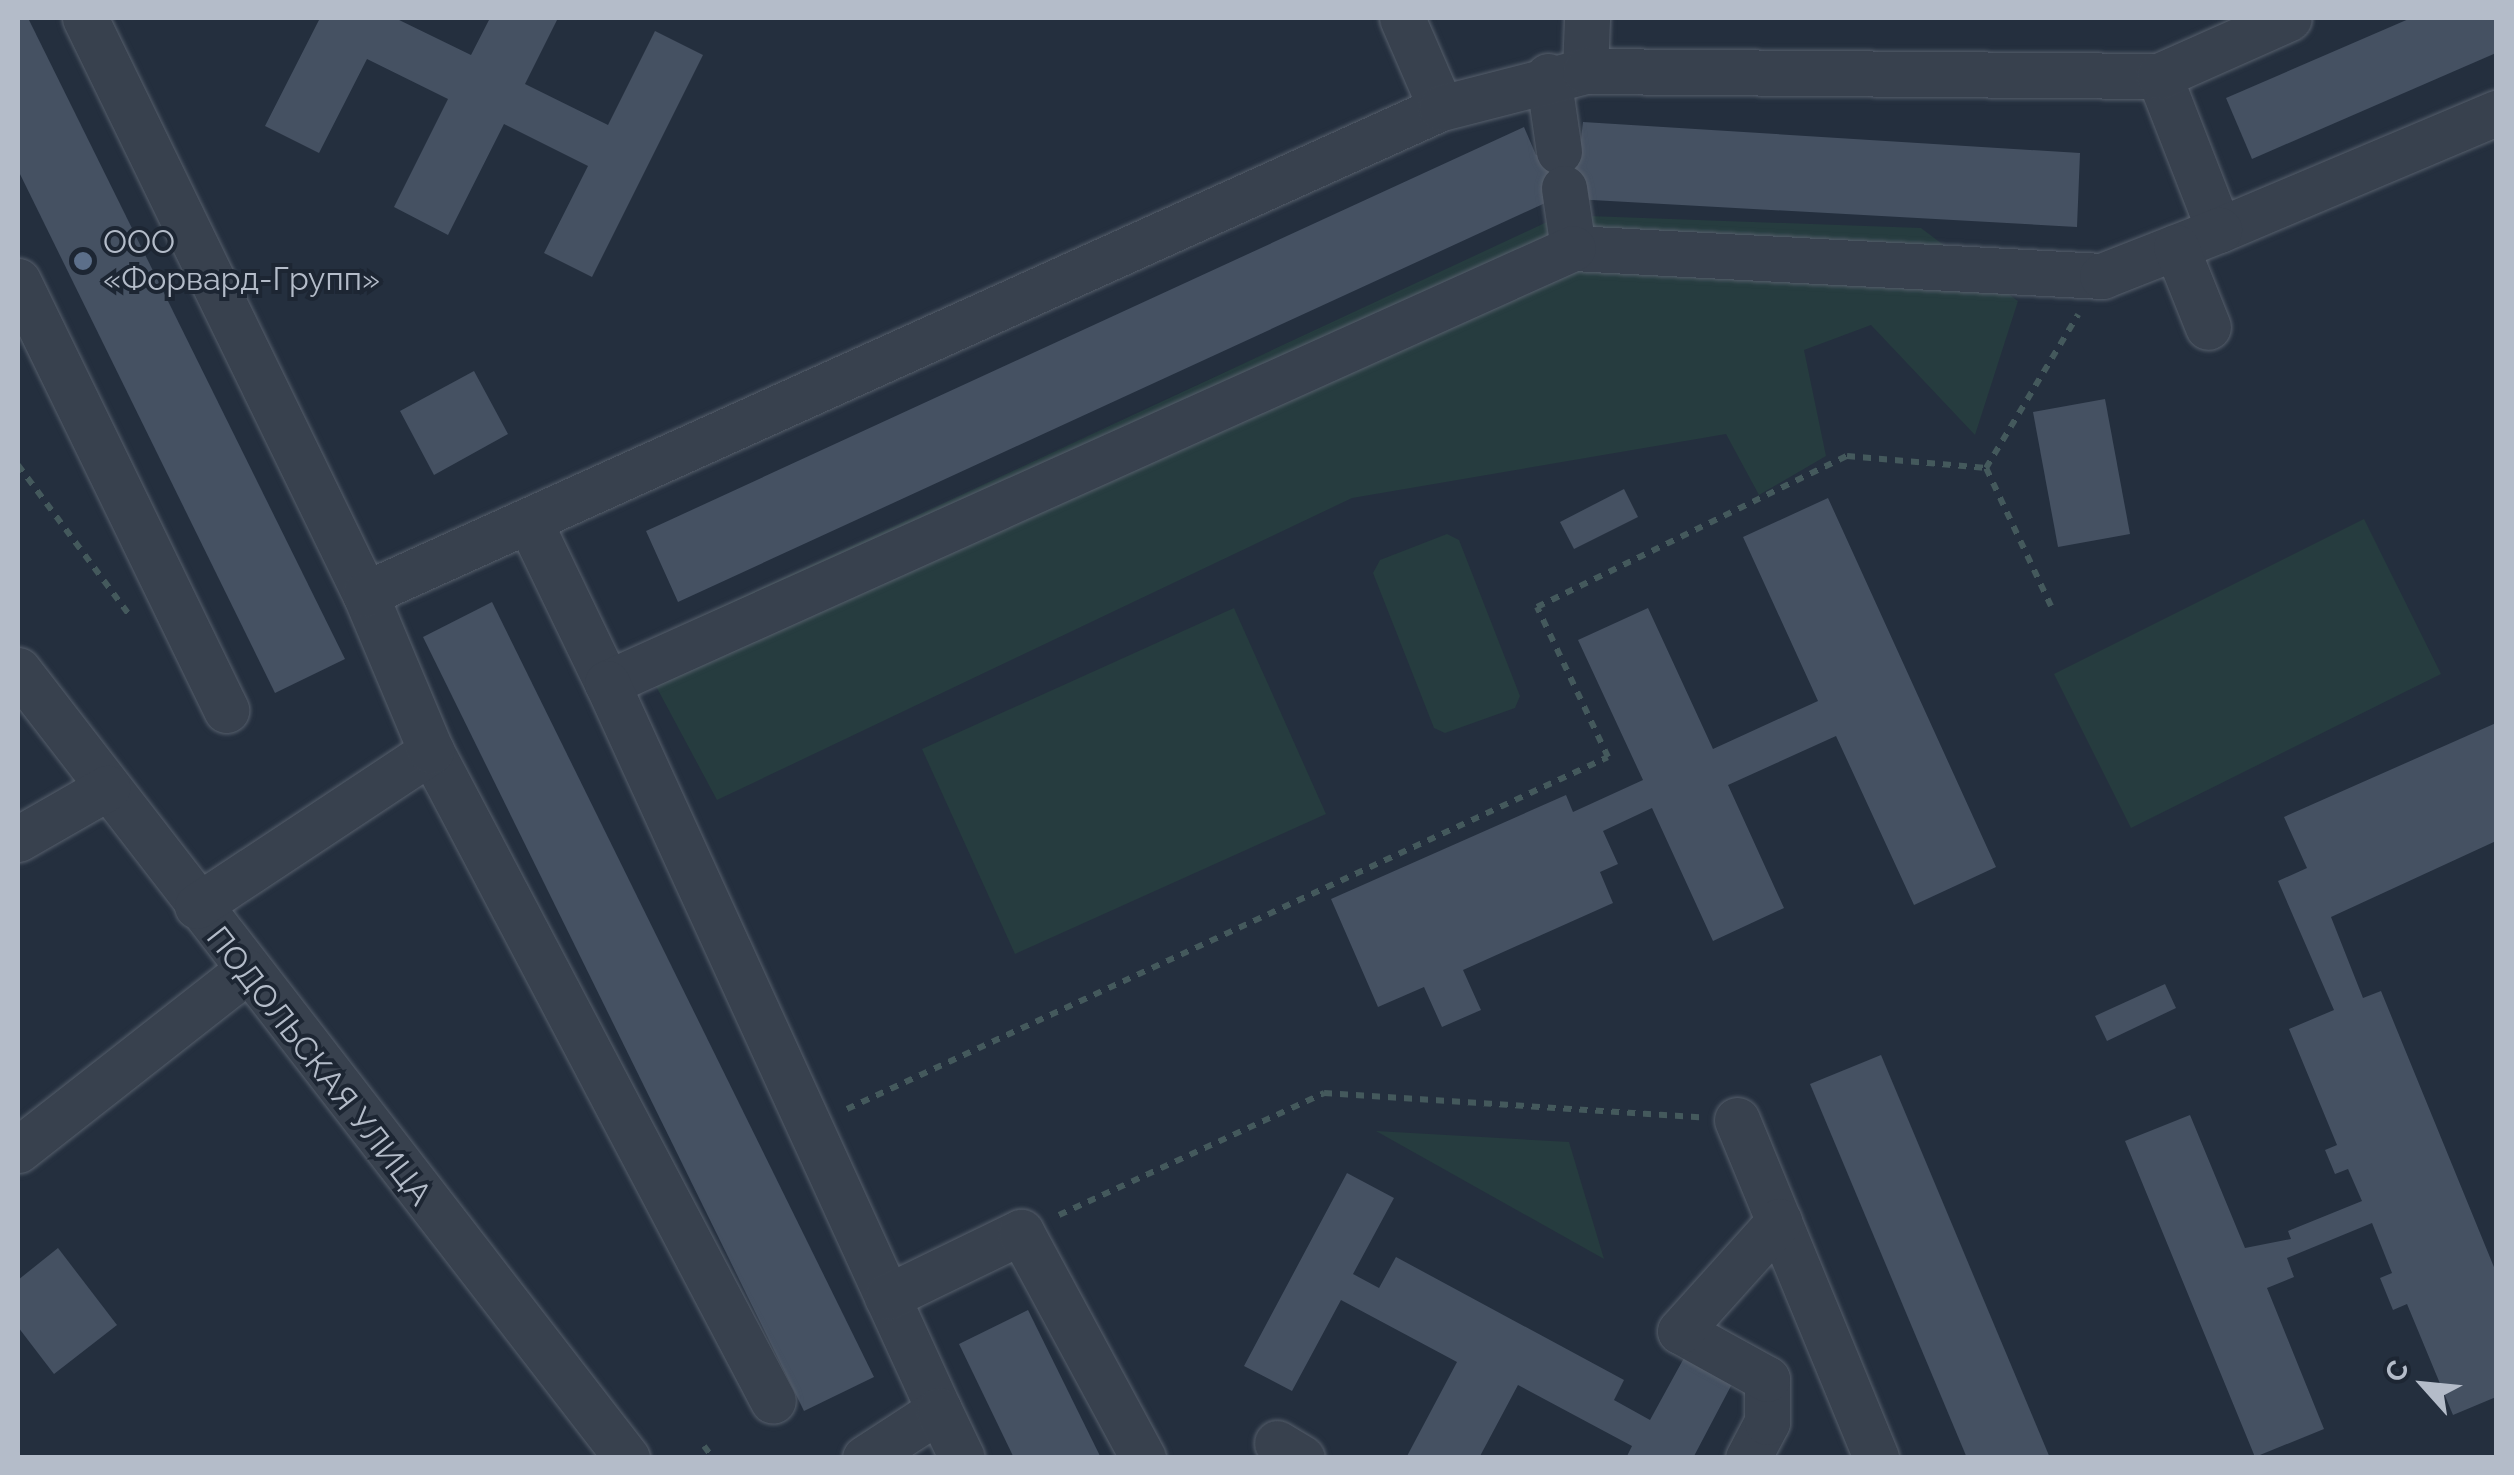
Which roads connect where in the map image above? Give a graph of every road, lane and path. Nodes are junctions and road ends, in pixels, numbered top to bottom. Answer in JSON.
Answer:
{"nodes":[{"id":1,"x":84,"y":18,"type":"edge"},
{"id":2,"x":1402,"y":18,"type":"edge"},
{"id":3,"x":1586,"y":18,"type":"edge"},
{"id":4,"x":2289,"y":18,"type":"edge"},
{"id":5,"x":1566,"y":73,"type":"junction"},
{"id":6,"x":2159,"y":76,"type":"junction"},
{"id":7,"x":1441,"y":108,"type":"junction"},
{"id":8,"x":2496,"y":113,"type":"edge"},
{"id":9,"x":2219,"y":230,"type":"junction"},
{"id":10,"x":2176,"y":247,"type":"junction"},
{"id":11,"x":1573,"y":248,"type":"junction"},
{"id":12,"x":2102,"y":276,"type":"junction"},
{"id":13,"x":18,"y":281,"type":"edge"},
{"id":14,"x":2208,"y":327,"type":"dead end"},
{"id":15,"x":18,"y":464,"type":"edge"},
{"id":16,"x":1986,"y":468,"type":"junction"},
{"id":17,"x":530,"y":522,"type":"junction"},
{"id":18,"x":365,"y":594,"type":"junction"},
{"id":19,"x":2051,"y":606,"type":"dead end"},
{"id":20,"x":141,"y":631,"type":"dead end"},
{"id":21,"x":18,"y":670,"type":"edge"},
{"id":22,"x":607,"y":683,"type":"junction"},
{"id":23,"x":226,"y":710,"type":"dead end"},
{"id":24,"x":431,"y":751,"type":"junction"},
{"id":25,"x":107,"y":788,"type":"junction"},
{"id":26,"x":18,"y":839,"type":"edge"},
{"id":27,"x":196,"y":906,"type":"junction"},
{"id":28,"x":246,"y":971,"type":"junction"},
{"id":29,"x":1737,"y":1120,"type":"joint"},
{"id":30,"x":809,"y":1126,"type":"junction"},
{"id":31,"x":18,"y":1150,"type":"edge"},
{"id":32,"x":1779,"y":1221,"type":"junction"},
{"id":33,"x":1021,"y":1232,"type":"junction"},
{"id":34,"x":887,"y":1297,"type":"junction"},
{"id":35,"x":772,"y":1401,"type":"dead end"},
{"id":36,"x":938,"y":1410,"type":"junction"},
{"id":37,"x":704,"y":1446,"type":"dead end"},
{"id":38,"x":627,"y":1458,"type":"edge"},
{"id":39,"x":712,"y":1458,"type":"edge"},
{"id":40,"x":865,"y":1458,"type":"edge"},
{"id":41,"x":962,"y":1458,"type":"edge"},
{"id":42,"x":1143,"y":1458,"type":"edge"},
{"id":43,"x":1748,"y":1458,"type":"edge"},
{"id":44,"x":1876,"y":1458,"type":"edge"}],
"edges":[{"from":1,"to":18,"type":"street"},
{"from":2,"to":7,"type":"street"},
{"from":3,"to":5,"type":"street"},
{"from":4,"to":6,"type":"street"},
{"from":5,"to":6,"type":"street"},
{"from":5,"to":7,"type":"street"},
{"from":5,"to":11,"type":"street"},
{"from":6,"to":9,"type":"street"},
{"from":7,"to":17,"type":"street"},
{"from":8,"to":9,"type":"street"},
{"from":9,"to":10,"type":"street"},
{"from":10,"to":12,"type":"street"},
{"from":10,"to":14,"type":"street"},
{"from":11,"to":12,"type":"street"},
{"from":11,"to":22,"type":"street"},
{"from":12,"to":16,"type":"path"},
{"from":13,"to":23,"type":"street"},
{"from":15,"to":20,"type":"path"},
{"from":16,"to":19,"type":"path"},
{"from":16,"to":30,"type":"path"},
{"from":17,"to":18,"type":"street"},
{"from":17,"to":22,"type":"street"},
{"from":18,"to":24,"type":"street"},
{"from":21,"to":25,"type":"street","name":"ПОДОЛЬСКАЯ УЛИЦА"},
{"from":22,"to":30,"type":"street"},
{"from":24,"to":27,"type":"street"},
{"from":24,"to":35,"type":"street"},
{"from":25,"to":26,"type":"street"},
{"from":25,"to":27,"type":"street","name":"ПОДОЛЬСКАЯ УЛИЦА"},
{"from":27,"to":28,"type":"street","name":"ПОДОЛЬСКАЯ УЛИЦА"},
{"from":28,"to":31,"type":"street"},
{"from":28,"to":38,"type":"street","name":"ПОДОЛЬСКАЯ УЛИЦА"},
{"from":29,"to":32,"type":"street"},
{"from":29,"to":33,"type":"path"},
{"from":30,"to":34,"type":"street"},
{"from":32,"to":43,"type":"street"},
{"from":32,"to":44,"type":"street"},
{"from":33,"to":34,"type":"street"},
{"from":33,"to":42,"type":"street"},
{"from":34,"to":36,"type":"street"},
{"from":36,"to":40,"type":"street"},
{"from":36,"to":41,"type":"street"},
{"from":37,"to":39,"type":"path"}]}
